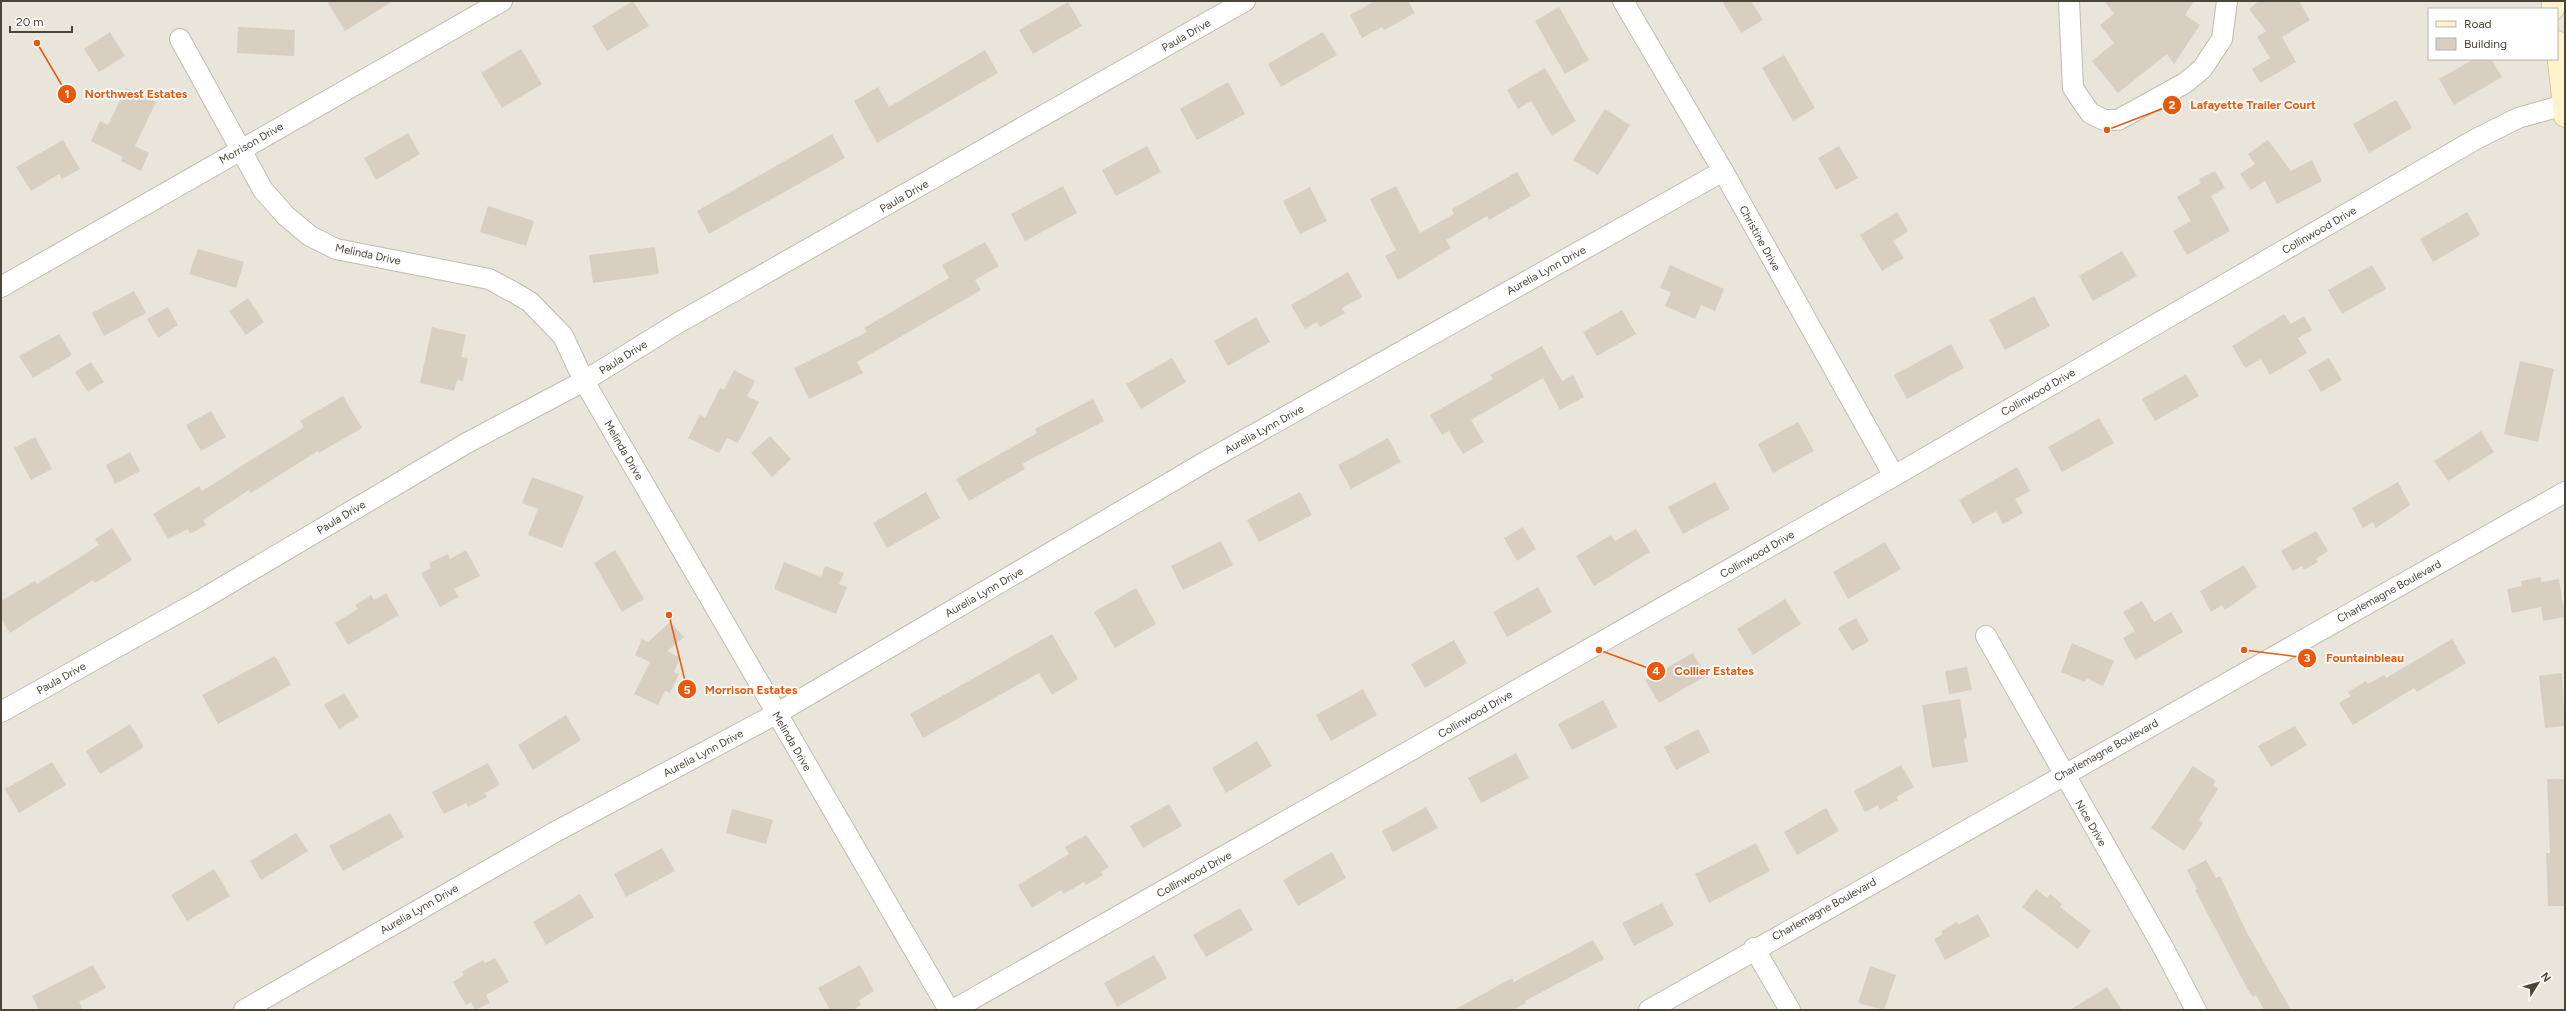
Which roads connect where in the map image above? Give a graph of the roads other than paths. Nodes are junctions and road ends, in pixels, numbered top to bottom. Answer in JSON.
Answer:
{"nodes":[{"id":1,"x":502,"y":1,"type":"edge"},
{"id":2,"x":1245,"y":1,"type":"edge"},
{"id":3,"x":1623,"y":1,"type":"edge"},
{"id":4,"x":2069,"y":1,"type":"edge"},
{"id":5,"x":2227,"y":1,"type":"edge"},
{"id":6,"x":180,"y":39,"type":"dead end"},
{"id":7,"x":2558,"y":52,"type":"edge"},
{"id":8,"x":2564,"y":110,"type":"edge"},
{"id":9,"x":239,"y":149,"type":"junction"},
{"id":10,"x":1723,"y":171,"type":"junction"},
{"id":11,"x":1,"y":287,"type":"edge"},
{"id":12,"x":584,"y":381,"type":"junction"},
{"id":13,"x":1894,"y":476,"type":"junction"},
{"id":14,"x":2565,"y":492,"type":"edge"},
{"id":15,"x":1986,"y":636,"type":"dead end"},
{"id":16,"x":1,"y":712,"type":"edge"},
{"id":17,"x":776,"y":714,"type":"junction"},
{"id":18,"x":2063,"y":774,"type":"junction"},
{"id":19,"x":1754,"y":948,"type":"junction"},
{"id":20,"x":244,"y":1010,"type":"edge"},
{"id":21,"x":949,"y":1010,"type":"edge"},
{"id":22,"x":953,"y":1010,"type":"edge"},
{"id":23,"x":1649,"y":1010,"type":"edge"},
{"id":24,"x":1790,"y":1010,"type":"edge"},
{"id":25,"x":2196,"y":1010,"type":"edge"}],
"edges":[{"from":1,"to":9,"type":"street","name":"Morrison Drive"},
{"from":2,"to":12,"type":"street","name":"Paula Drive"},
{"from":3,"to":10,"type":"street","name":"Christine Drive"},
{"from":4,"to":5,"type":"street"},
{"from":6,"to":9,"type":"street","name":"Melinda Drive"},
{"from":7,"to":8,"type":"main road"},
{"from":8,"to":13,"type":"street","name":"Collinwood Drive"},
{"from":9,"to":11,"type":"street","name":"Morrison Drive"},
{"from":9,"to":12,"type":"street","name":"Melinda Drive"},
{"from":10,"to":13,"type":"street","name":"Christine Drive"},
{"from":10,"to":17,"type":"street","name":"Aurelia Lynn Drive"},
{"from":12,"to":16,"type":"street","name":"Paula Drive"},
{"from":12,"to":17,"type":"street","name":"Melinda Drive"},
{"from":13,"to":22,"type":"street","name":"Collinwood Drive"},
{"from":14,"to":18,"type":"street","name":"Charlemagne Boulevard"},
{"from":15,"to":18,"type":"street","name":"Nice Drive"},
{"from":17,"to":20,"type":"street","name":"Aurelia Lynn Drive"},
{"from":17,"to":21,"type":"street","name":"Melinda Drive"},
{"from":18,"to":19,"type":"street","name":"Charlemagne Boulevard"},
{"from":18,"to":25,"type":"street","name":"Nice Drive"},
{"from":19,"to":23,"type":"street","name":"Charlemagne Boulevard"},
{"from":19,"to":24,"type":"street"}]}
